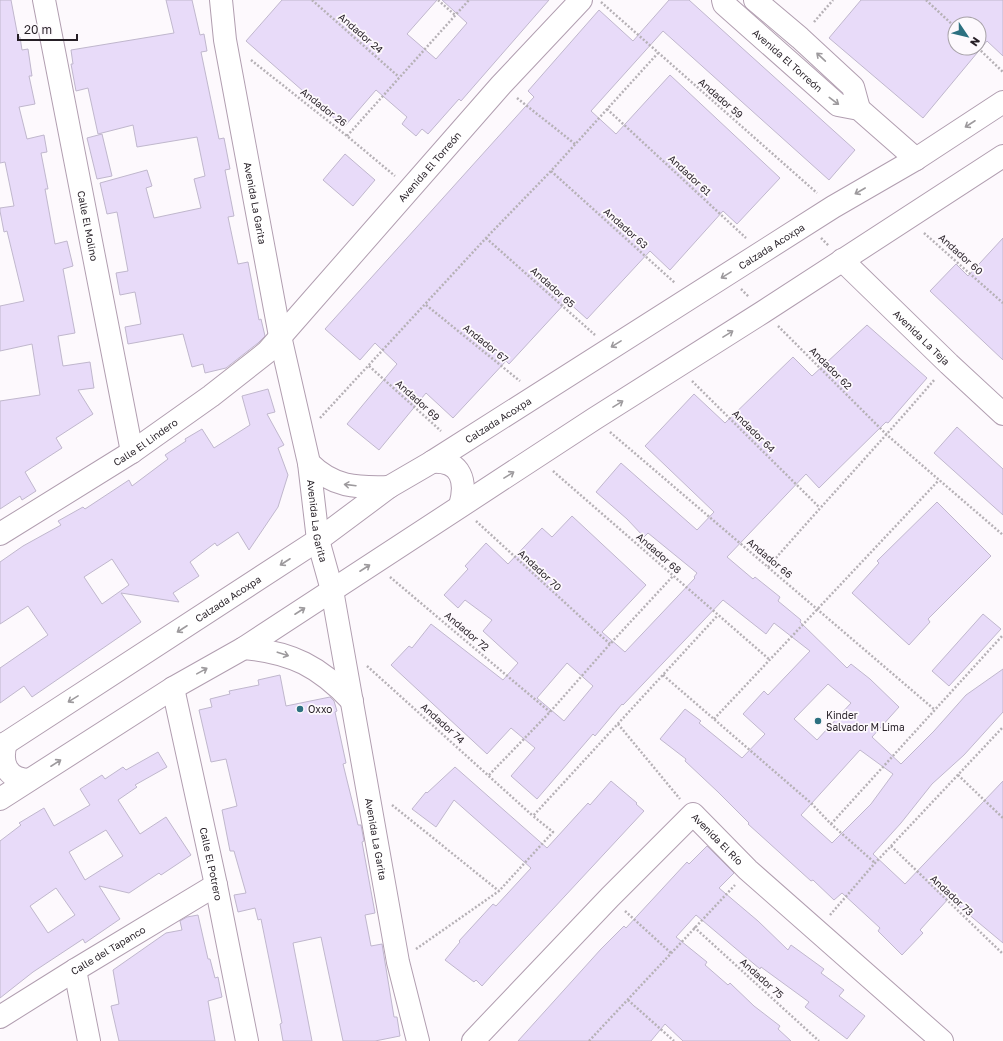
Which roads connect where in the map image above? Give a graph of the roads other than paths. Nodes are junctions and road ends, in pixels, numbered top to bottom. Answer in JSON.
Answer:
{"nodes":[{"id":1,"x":44,"y":0,"type":"edge"},
{"id":2,"x":220,"y":0,"type":"edge"},
{"id":3,"x":581,"y":0,"type":"edge"},
{"id":4,"x":723,"y":0,"type":"edge"},
{"id":5,"x":755,"y":0,"type":"edge"},
{"id":6,"x":1003,"y":102,"type":"edge"},
{"id":7,"x":859,"y":109,"type":"junction"},
{"id":8,"x":1003,"y":156,"type":"edge"},
{"id":9,"x":916,"y":159,"type":"junction"},
{"id":10,"x":842,"y":260,"type":"junction"},
{"id":11,"x":280,"y":336,"type":"junction"},
{"id":12,"x":1003,"y":414,"type":"edge"},
{"id":13,"x":457,"y":446,"type":"junction"},
{"id":14,"x":132,"y":452,"type":"junction"},
{"id":15,"x":432,"y":462,"type":"junction"},
{"id":16,"x":309,"y":463,"type":"junction"},
{"id":17,"x":388,"y":487,"type":"junction"},
{"id":18,"x":488,"y":488,"type":"junction"},
{"id":19,"x":460,"y":506,"type":"junction"},
{"id":20,"x":0,"y":534,"type":"edge"},
{"id":21,"x":318,"y":540,"type":"junction"},
{"id":22,"x":332,"y":590,"type":"junction"},
{"id":23,"x":244,"y":648,"type":"junction"},
{"id":24,"x":173,"y":688,"type":"junction"},
{"id":25,"x":352,"y":701,"type":"junction"},
{"id":26,"x":3,"y":745,"type":"edge"},
{"id":27,"x":0,"y":772,"type":"edge"},
{"id":28,"x":29,"y":780,"type":"junction"},
{"id":29,"x":0,"y":798,"type":"edge"},
{"id":30,"x":216,"y":885,"type":"junction"},
{"id":31,"x":75,"y":970,"type":"junction"},
{"id":32,"x":0,"y":1017,"type":"edge"},
{"id":33,"x":89,"y":1041,"type":"edge"},
{"id":34,"x":246,"y":1041,"type":"edge"},
{"id":35,"x":418,"y":1041,"type":"edge"},
{"id":36,"x":473,"y":1041,"type":"edge"},
{"id":37,"x":942,"y":1041,"type":"edge"}],
"edges":[{"from":1,"to":14,"type":"street","name":"Calle El Molino"},
{"from":2,"to":11,"type":"street","name":"Avenida La Garita"},
{"from":3,"to":11,"type":"street","name":"Avenida El Torreón"},
{"from":4,"to":7,"type":"street","name":"Avenida El Torreón","one_way":true},
{"from":7,"to":5,"type":"street","one_way":true},
{"from":6,"to":9,"type":"street","name":"Calzada Acoxpa","one_way":true},
{"from":7,"to":9,"type":"street","name":"Avenida El Torreón"},
{"from":8,"to":10,"type":"street"},
{"from":9,"to":13,"type":"street","name":"Calzada Acoxpa","one_way":true},
{"from":10,"to":12,"type":"street","name":"Avenida La Teja"},
{"from":18,"to":10,"type":"street","one_way":true},
{"from":11,"to":14,"type":"street","name":"Calle El Lindero"},
{"from":11,"to":16,"type":"street","name":"Avenida La Garita"},
{"from":13,"to":15,"type":"street","name":"Calzada Acoxpa"},
{"from":13,"to":18,"type":"street"},
{"from":14,"to":20,"type":"street","name":"Calle El Lindero"},
{"from":15,"to":17,"type":"street","name":"Calzada Acoxpa"},
{"from":15,"to":19,"type":"street"},
{"from":17,"to":16,"type":"street","one_way":true},
{"from":16,"to":21,"type":"street","name":"Avenida La Garita"},
{"from":17,"to":21,"type":"street","name":"Calzada Acoxpa"},
{"from":18,"to":19,"type":"street"},
{"from":22,"to":19,"type":"street","one_way":true},
{"from":21,"to":22,"type":"street","name":"Avenida La Garita"},
{"from":21,"to":26,"type":"street","name":"Calzada Acoxpa","one_way":true},
{"from":23,"to":22,"type":"street","one_way":true},
{"from":22,"to":25,"type":"street","name":"Avenida La Garita"},
{"from":24,"to":23,"type":"street","one_way":true},
{"from":23,"to":25,"type":"street","one_way":true},
{"from":28,"to":24,"type":"street","one_way":true},
{"from":24,"to":30,"type":"street","name":"Calle El Potrero"},
{"from":25,"to":35,"type":"street","name":"Avenida La Garita"},
{"from":26,"to":28,"type":"street"},
{"from":27,"to":29,"type":"street"},
{"from":28,"to":29,"type":"street"},
{"from":30,"to":31,"type":"street","name":"Calle del Tapanco"},
{"from":30,"to":34,"type":"street","name":"Calle El Potrero"},
{"from":31,"to":32,"type":"street","name":"Calle del Tapanco"},
{"from":31,"to":33,"type":"street"},
{"from":36,"to":37,"type":"street","name":"Avenida El Río"}]}
